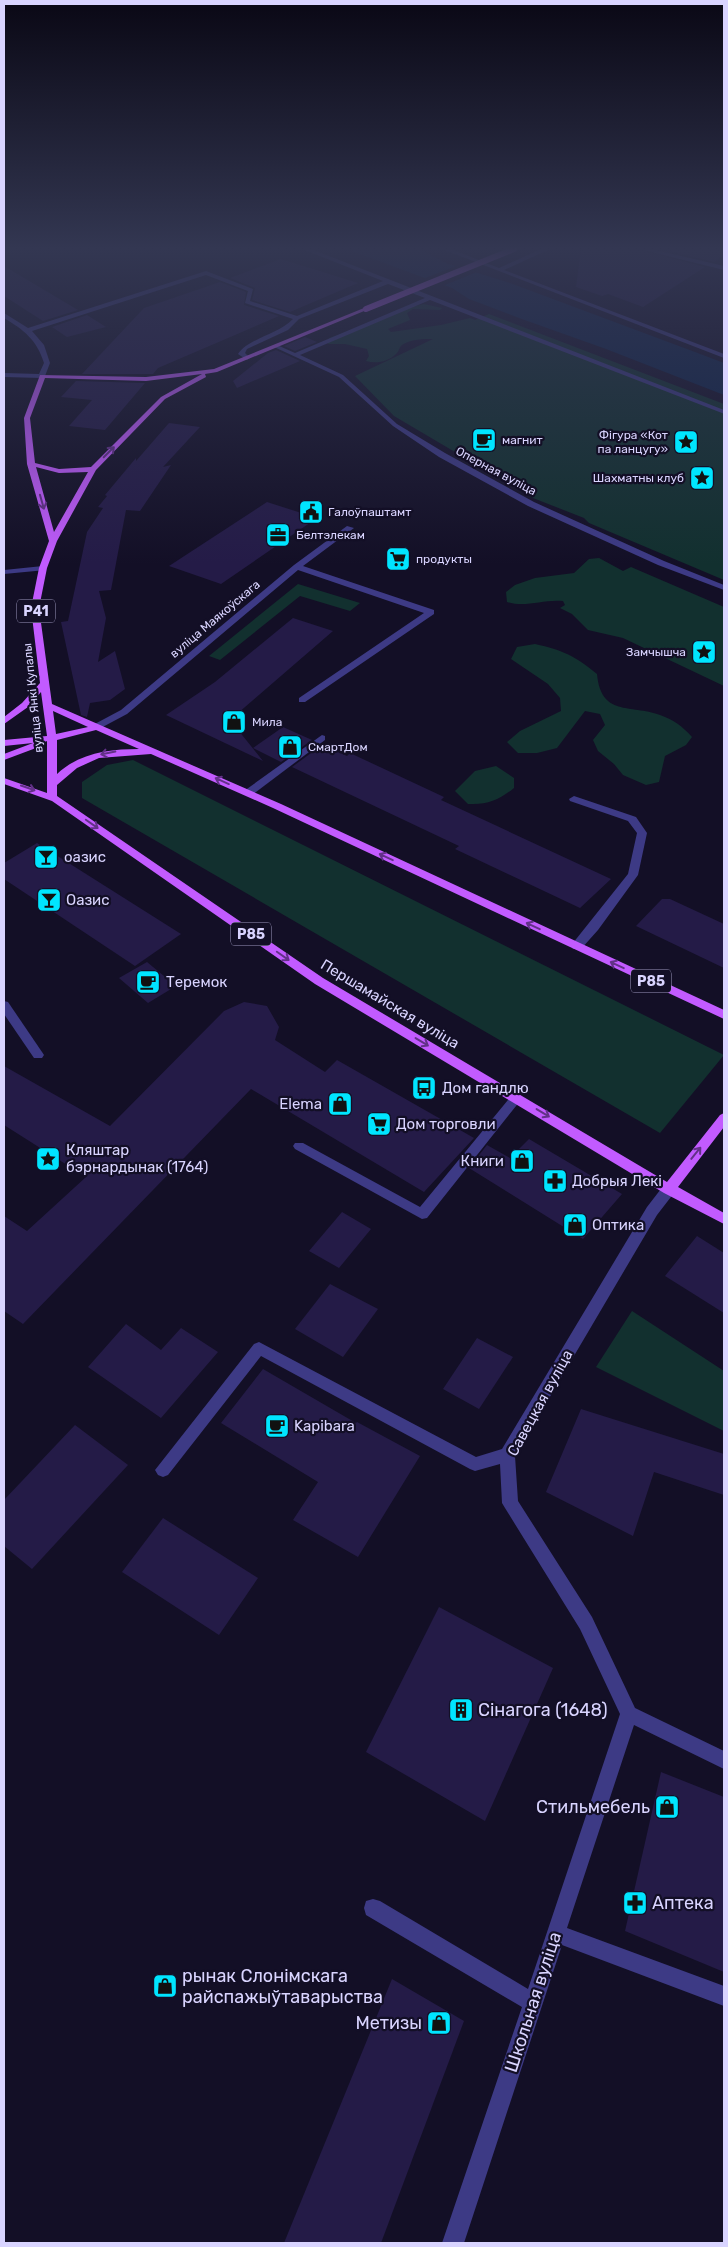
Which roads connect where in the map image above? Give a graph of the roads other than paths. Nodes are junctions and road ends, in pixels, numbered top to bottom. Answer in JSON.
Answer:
{"nodes":[{"id":1,"x":45,"y":354,"type":"edge"},
{"id":2,"x":241,"y":354,"type":"edge"},
{"id":3,"x":257,"y":354,"type":"edge"},
{"id":4,"x":572,"y":354,"type":"edge"},
{"id":5,"x":295,"y":355,"type":"edge"},
{"id":6,"x":247,"y":358,"type":"junction"},
{"id":7,"x":215,"y":371,"type":"junction"},
{"id":8,"x":4,"y":375,"type":"edge"},
{"id":9,"x":42,"y":376,"type":"junction"},
{"id":10,"x":146,"y":379,"type":"junction"},
{"id":11,"x":163,"y":398,"type":"junction"},
{"id":12,"x":724,"y":412,"type":"edge"},
{"id":13,"x":31,"y":464,"type":"junction"},
{"id":14,"x":93,"y":469,"type":"junction"},
{"id":15,"x":350,"y":528,"type":"dead end"},
{"id":16,"x":53,"y":541,"type":"junction"},
{"id":17,"x":297,"y":567,"type":"junction"},
{"id":18,"x":43,"y":568,"type":"junction"},
{"id":19,"x":4,"y":572,"type":"edge"},
{"id":20,"x":724,"y":588,"type":"edge"},
{"id":21,"x":46,"y":682,"type":"junction"},
{"id":22,"x":302,"y":700,"type":"dead end"},
{"id":23,"x":49,"y":706,"type":"junction"},
{"id":24,"x":4,"y":721,"type":"edge"},
{"id":25,"x":94,"y":728,"type":"junction"},
{"id":26,"x":52,"y":738,"type":"junction"},
{"id":27,"x":322,"y":738,"type":"dead end"},
{"id":28,"x":4,"y":743,"type":"edge"},
{"id":29,"x":157,"y":752,"type":"junction"},
{"id":30,"x":4,"y":757,"type":"edge"},
{"id":31,"x":4,"y":780,"type":"edge"},
{"id":32,"x":52,"y":784,"type":"junction"},
{"id":33,"x":248,"y":793,"type":"junction"},
{"id":34,"x":52,"y":797,"type":"junction"},
{"id":35,"x":574,"y":799,"type":"dead end"},
{"id":36,"x":577,"y":946,"type":"junction"},
{"id":37,"x":4,"y":1005,"type":"edge"},
{"id":38,"x":724,"y":1015,"type":"edge"},
{"id":39,"x":38,"y":1055,"type":"dead end"},
{"id":40,"x":516,"y":1098,"type":"junction"},
{"id":41,"x":724,"y":1118,"type":"edge"},
{"id":42,"x":299,"y":1146,"type":"dead end"},
{"id":43,"x":669,"y":1189,"type":"junction"},
{"id":44,"x":724,"y":1218,"type":"edge"},
{"id":45,"x":507,"y":1455,"type":"junction"},
{"id":46,"x":163,"y":1470,"type":"dead end"},
{"id":47,"x":629,"y":1714,"type":"junction"},
{"id":48,"x":724,"y":1760,"type":"edge"},
{"id":49,"x":373,"y":1908,"type":"dead end"},
{"id":50,"x":555,"y":1933,"type":"junction"},
{"id":51,"x":724,"y":1996,"type":"edge"},
{"id":52,"x":534,"y":2003,"type":"junction"},
{"id":53,"x":453,"y":2243,"type":"edge"}],
"edges":[{"from":1,"to":9,"type":"street"},
{"from":2,"to":6,"type":"street"},
{"from":3,"to":6,"type":"main road","number":"Р41"},
{"from":4,"to":12,"type":"street"},
{"from":5,"to":20,"type":"street","name":"Оперная вуліца"},
{"from":6,"to":7,"type":"main road","number":"Р41"},
{"from":7,"to":10,"type":"main road","number":"Р41"},
{"from":7,"to":11,"type":"main road","number":"Р41"},
{"from":8,"to":9,"type":"street"},
{"from":9,"to":10,"type":"main road","number":"Р41"},
{"from":9,"to":13,"type":"main road"},
{"from":10,"to":11,"type":"main road"},
{"from":14,"to":11,"type":"main road","name":"вуліца Янкі Купалы","number":"Р41","one_way":true},
{"from":13,"to":14,"type":"main road"},
{"from":13,"to":16,"type":"main road","one_way":true},
{"from":14,"to":16,"type":"main road","name":"вуліца Янкі Купалы","number":"Р41"},
{"from":15,"to":17,"type":"street","name":"вуліца Маякоўскага"},
{"from":16,"to":18,"type":"main road","name":"вуліца Янкі Купалы","number":"Р41"},
{"from":17,"to":22,"type":"street"},
{"from":17,"to":25,"type":"street","name":"вуліца Маякоўскага"},
{"from":18,"to":19,"type":"street"},
{"from":18,"to":21,"type":"main road","name":"вуліца Янкі Купалы","number":"Р41"},
{"from":21,"to":23,"type":"main road","name":"вуліца Янкі Купалы","number":"Р41"},
{"from":21,"to":24,"type":"main road"},
{"from":23,"to":25,"type":"main road"},
{"from":23,"to":26,"type":"main road","name":"вуліца Янкі Купалы","number":"Р41"},
{"from":25,"to":26,"type":"main road"},
{"from":25,"to":29,"type":"main road"},
{"from":26,"to":28,"type":"main road"},
{"from":26,"to":30,"type":"main road"},
{"from":26,"to":32,"type":"main road","name":"вуліца Янкі Купалы","number":"Р41"},
{"from":27,"to":33,"type":"street"},
{"from":29,"to":32,"type":"main road","number":"Р85","one_way":true},
{"from":33,"to":29,"type":"main road","number":"Р85","one_way":true},
{"from":31,"to":34,"type":"main road","name":"Першамайская вуліца","one_way":true},
{"from":32,"to":34,"type":"main road","name":"вуліца Янкі Купалы"},
{"from":36,"to":33,"type":"main road","number":"Р85","one_way":true},
{"from":34,"to":40,"type":"main road","name":"Першамайская вуліца","number":"Р85","one_way":true},
{"from":35,"to":36,"type":"street"},
{"from":38,"to":36,"type":"main road","number":"Р85","one_way":true},
{"from":37,"to":39,"type":"street"},
{"from":40,"to":42,"type":"street"},
{"from":40,"to":43,"type":"main road","name":"Першамайская вуліца","number":"Р85","one_way":true},
{"from":43,"to":41,"type":"main road","name":"Савецкая вуліца","one_way":true},
{"from":43,"to":44,"type":"main road","name":"Першамайская вуліца","number":"Р85"},
{"from":43,"to":45,"type":"street","name":"Савецкая вуліца"},
{"from":45,"to":46,"type":"street"},
{"from":45,"to":47,"type":"street","name":"Савецкая вуліца"},
{"from":47,"to":48,"type":"street"},
{"from":47,"to":50,"type":"street","name":"Школьная вуліца"},
{"from":49,"to":52,"type":"street"},
{"from":50,"to":51,"type":"street"},
{"from":50,"to":52,"type":"street","name":"Школьная вуліца"},
{"from":52,"to":53,"type":"street","name":"Школьная вуліца"}]}
